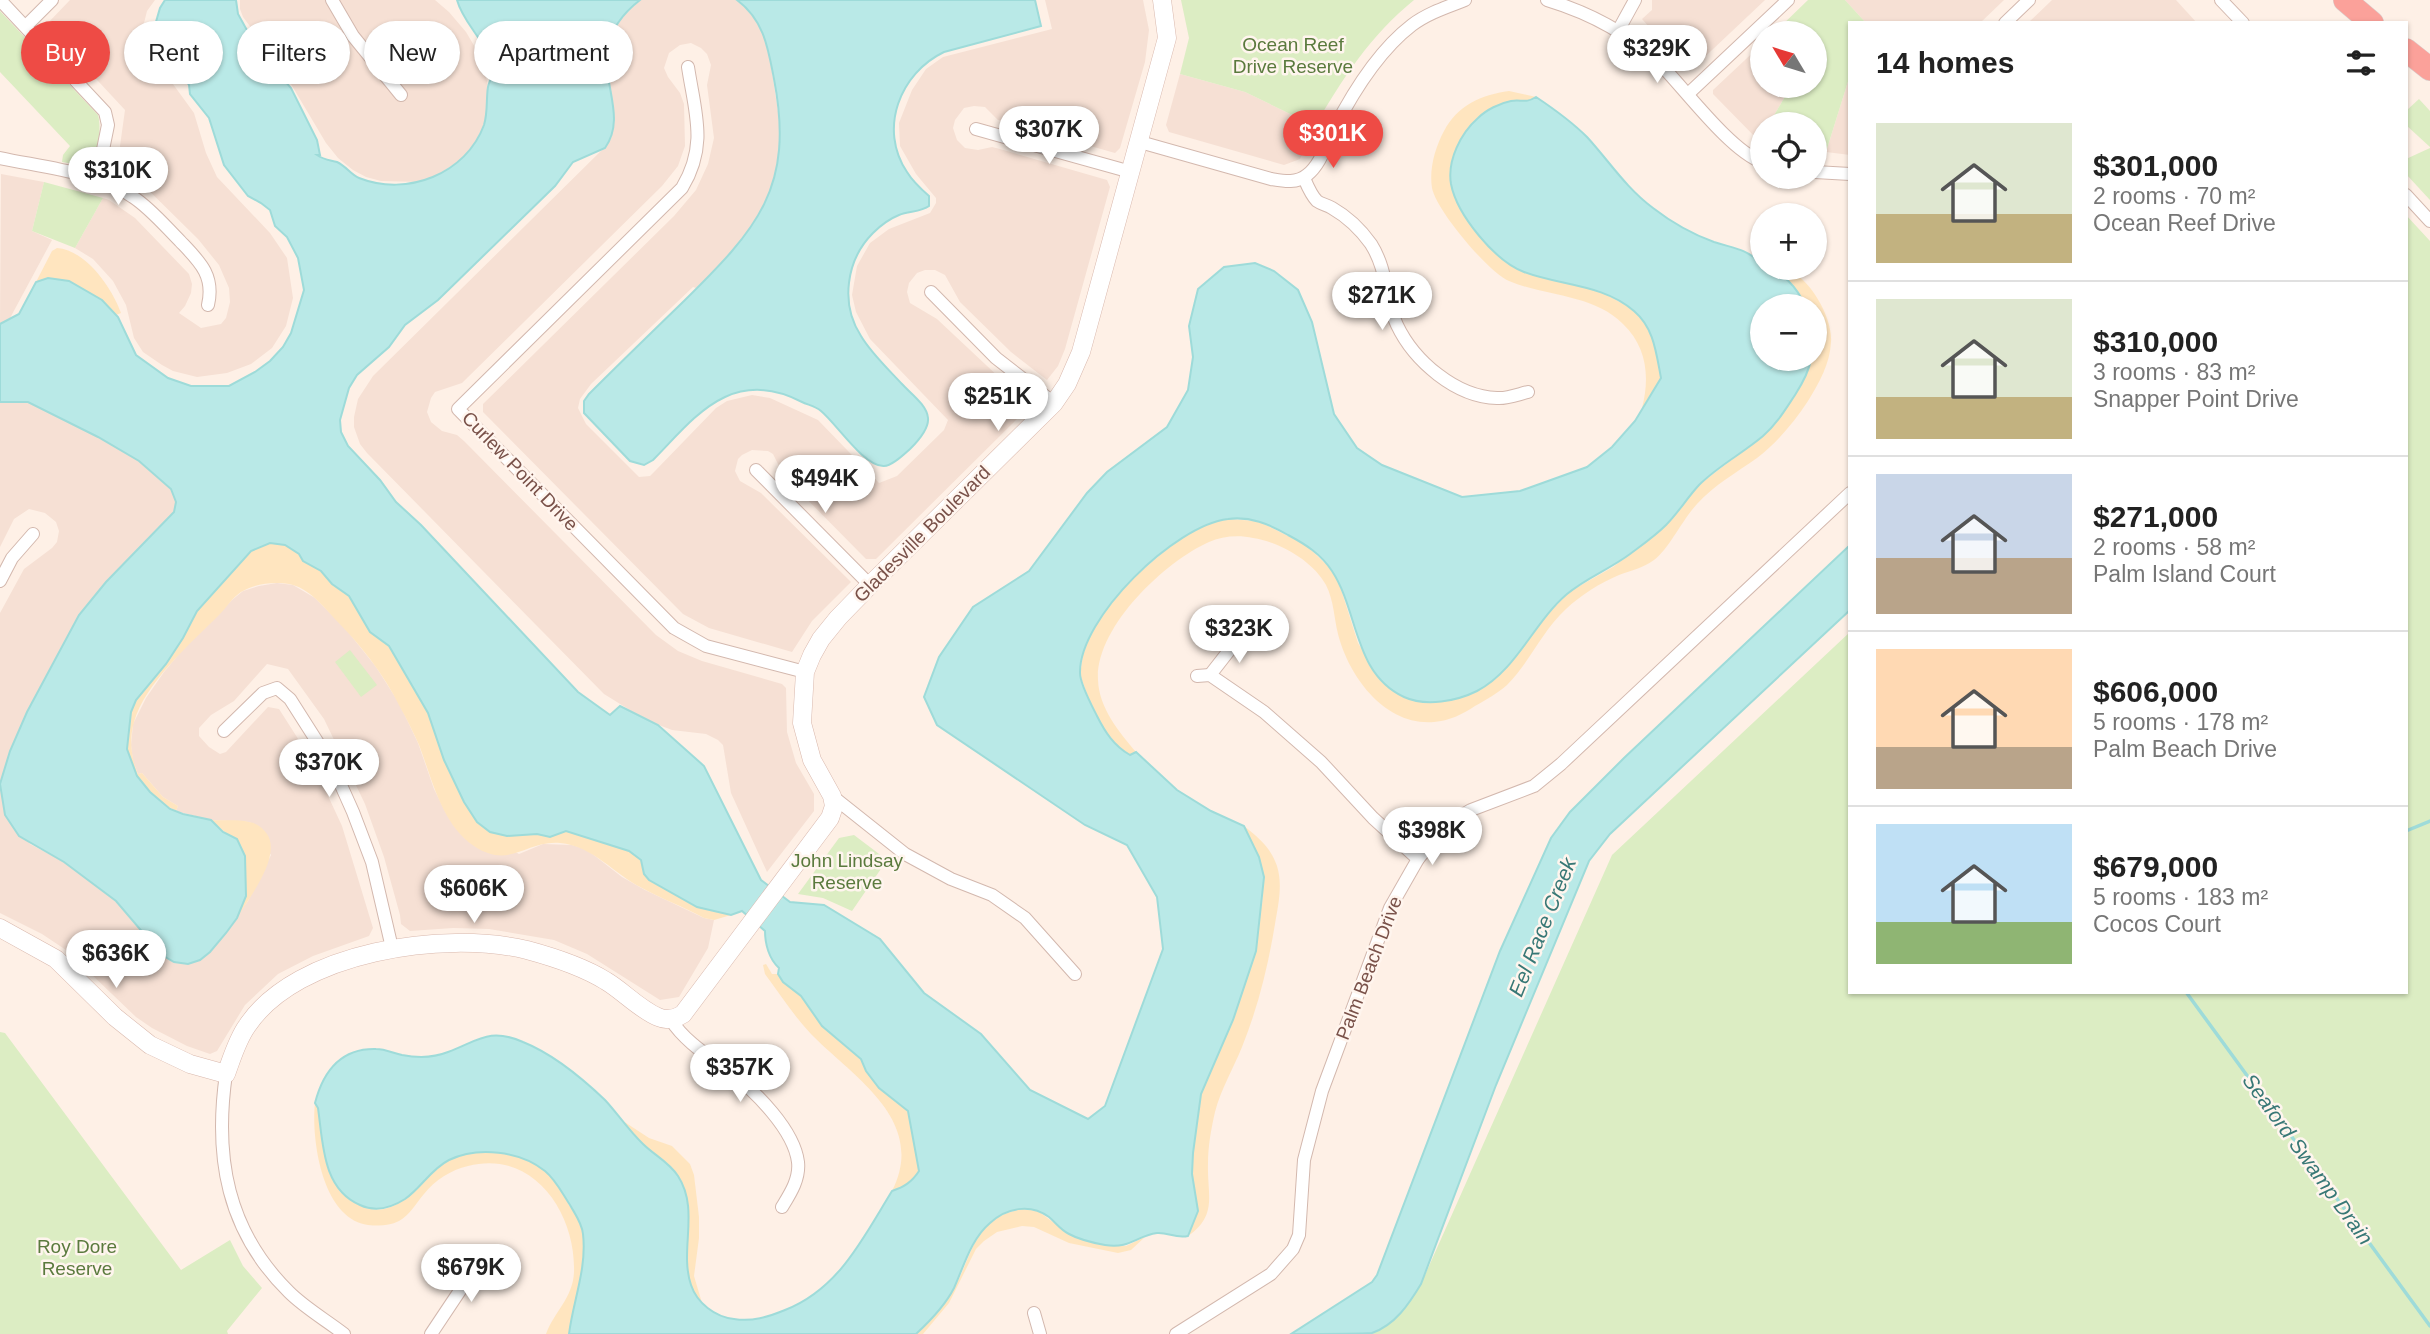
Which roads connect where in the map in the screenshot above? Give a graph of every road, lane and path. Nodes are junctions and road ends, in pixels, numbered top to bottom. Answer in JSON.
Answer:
{"nodes":[{"id":1,"x":0,"y":0,"type":"edge"},
{"id":2,"x":52,"y":0,"type":"edge"},
{"id":3,"x":332,"y":0,"type":"edge"},
{"id":4,"x":1162,"y":0,"type":"edge"},
{"id":5,"x":1465,"y":0,"type":"edge"},
{"id":6,"x":1547,"y":0,"type":"edge"},
{"id":7,"x":1636,"y":0,"type":"edge"},
{"id":8,"x":1788,"y":0,"type":"edge"},
{"id":9,"x":2029,"y":0,"type":"edge"},
{"id":10,"x":2221,"y":0,"type":"edge"},
{"id":11,"x":2345,"y":0,"type":"edge"},
{"id":12,"x":21,"y":21,"type":"edge"},
{"id":13,"x":31,"y":21,"type":"edge"},
{"id":14,"x":2007,"y":21,"type":"edge"},
{"id":15,"x":2241,"y":21,"type":"edge"},
{"id":16,"x":2370,"y":21,"type":"edge"},
{"id":17,"x":1618,"y":31,"type":"junction"},
{"id":18,"x":2408,"y":52,"type":"edge"},
{"id":19,"x":688,"y":67,"type":"dead end"},
{"id":20,"x":2430,"y":69,"type":"edge"},
{"id":21,"x":79,"y":84,"type":"edge"},
{"id":22,"x":401,"y":94,"type":"dead end"},
{"id":23,"x":1688,"y":94,"type":"junction"},
{"id":24,"x":976,"y":129,"type":"dead end"},
{"id":25,"x":1140,"y":142,"type":"junction"},
{"id":26,"x":1750,"y":156,"type":"edge"},
{"id":27,"x":0,"y":158,"type":"edge"},
{"id":28,"x":1131,"y":172,"type":"junction"},
{"id":29,"x":1827,"y":173,"type":"edge"},
{"id":30,"x":1848,"y":174,"type":"edge"},
{"id":31,"x":1304,"y":178,"type":"junction"},
{"id":32,"x":97,"y":179,"type":"junction"},
{"id":33,"x":2408,"y":197,"type":"edge"},
{"id":34,"x":2430,"y":221,"type":"edge"},
{"id":35,"x":931,"y":292,"type":"dead end"},
{"id":36,"x":208,"y":305,"type":"dead end"},
{"id":37,"x":1528,"y":392,"type":"dead end"},
{"id":38,"x":1054,"y":403,"type":"junction"},
{"id":39,"x":756,"y":470,"type":"dead end"},
{"id":40,"x":1848,"y":495,"type":"edge"},
{"id":41,"x":33,"y":534,"type":"dead end"},
{"id":42,"x":0,"y":581,"type":"edge"},
{"id":43,"x":870,"y":585,"type":"junction"},
{"id":44,"x":1242,"y":634,"type":"dead end"},
{"id":45,"x":805,"y":672,"type":"junction"},
{"id":46,"x":1210,"y":675,"type":"junction"},
{"id":47,"x":1196,"y":676,"type":"dead end"},
{"id":48,"x":224,"y":731,"type":"dead end"},
{"id":49,"x":832,"y":796,"type":"junction"},
{"id":50,"x":1418,"y":859,"type":"junction"},
{"id":51,"x":0,"y":928,"type":"edge"},
{"id":52,"x":392,"y":948,"type":"junction"},
{"id":53,"x":1075,"y":974,"type":"dead end"},
{"id":54,"x":671,"y":1020,"type":"junction"},
{"id":55,"x":226,"y":1074,"type":"junction"},
{"id":56,"x":782,"y":1207,"type":"dead end"},
{"id":57,"x":490,"y":1257,"type":"dead end"},
{"id":58,"x":1034,"y":1313,"type":"dead end"},
{"id":59,"x":344,"y":1334,"type":"edge"},
{"id":60,"x":430,"y":1334,"type":"edge"},
{"id":61,"x":1040,"y":1334,"type":"edge"},
{"id":62,"x":1176,"y":1334,"type":"edge"}],
"edges":[{"from":1,"to":12,"type":"street"},
{"from":2,"to":13,"type":"street"},
{"from":3,"to":22,"type":"street"},
{"from":4,"to":25,"type":"street","name":"Gladesville Boulevard"},
{"from":5,"to":31,"type":"street"},
{"from":6,"to":17,"type":"street"},
{"from":7,"to":17,"type":"street"},
{"from":8,"to":23,"type":"street"},
{"from":9,"to":14,"type":"street"},
{"from":10,"to":15,"type":"street"},
{"from":11,"to":16,"type":"highway"},
{"from":17,"to":23,"type":"street"},
{"from":18,"to":20,"type":"highway"},
{"from":19,"to":45,"type":"street","name":"Curlew Point Drive"},
{"from":21,"to":32,"type":"street"},
{"from":23,"to":26,"type":"street"},
{"from":24,"to":28,"type":"street"},
{"from":25,"to":28,"type":"street","name":"Gladesville Boulevard"},
{"from":25,"to":31,"type":"street"},
{"from":27,"to":32,"type":"street"},
{"from":28,"to":38,"type":"street","name":"Gladesville Boulevard"},
{"from":29,"to":30,"type":"street"},
{"from":31,"to":37,"type":"street"},
{"from":32,"to":36,"type":"street"},
{"from":33,"to":34,"type":"street"},
{"from":35,"to":38,"type":"street"},
{"from":38,"to":43,"type":"street","name":"Gladesville Boulevard"},
{"from":39,"to":43,"type":"street"},
{"from":40,"to":50,"type":"street","name":"Palm Beach Drive"},
{"from":41,"to":42,"type":"street"},
{"from":43,"to":45,"type":"street","name":"Gladesville Boulevard"},
{"from":44,"to":46,"type":"street"},
{"from":45,"to":49,"type":"street","name":"Gladesville Boulevard"},
{"from":46,"to":47,"type":"street"},
{"from":46,"to":50,"type":"street"},
{"from":48,"to":52,"type":"street"},
{"from":49,"to":53,"type":"street"},
{"from":49,"to":54,"type":"street"},
{"from":50,"to":62,"type":"street","name":"Palm Beach Drive"},
{"from":51,"to":55,"type":"street"},
{"from":52,"to":54,"type":"street"},
{"from":52,"to":55,"type":"street"},
{"from":54,"to":56,"type":"street"},
{"from":55,"to":59,"type":"street"},
{"from":57,"to":60,"type":"street"},
{"from":58,"to":61,"type":"street"}]}
